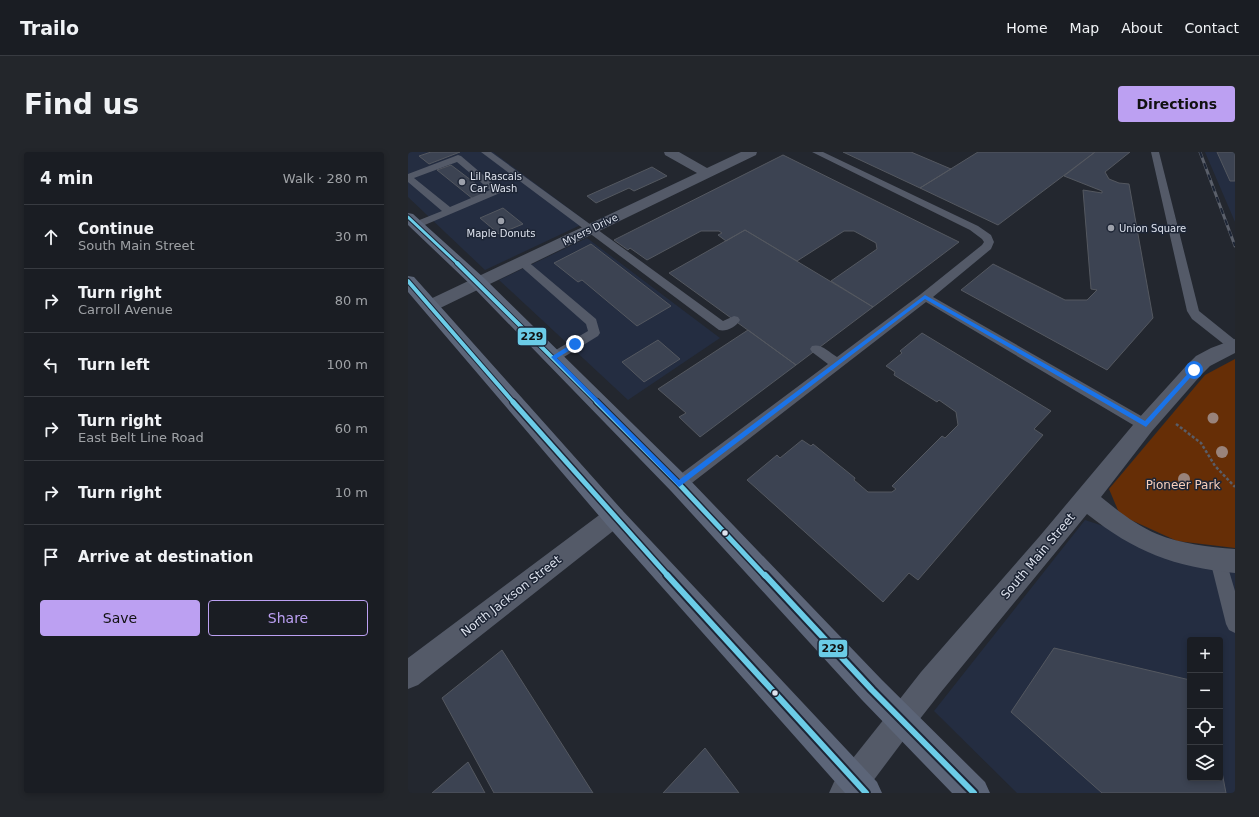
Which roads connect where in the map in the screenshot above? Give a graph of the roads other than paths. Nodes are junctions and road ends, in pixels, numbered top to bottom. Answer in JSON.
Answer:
{"nodes":[{"id":1,"x":485,"y":152,"type":"edge"},
{"id":2,"x":670,"y":152,"type":"edge"},
{"id":3,"x":751,"y":152,"type":"edge"},
{"id":4,"x":816,"y":152,"type":"edge"},
{"id":5,"x":1155,"y":152,"type":"edge"},
{"id":6,"x":707,"y":173,"type":"junction"},
{"id":7,"x":408,"y":177,"type":"edge"},
{"id":8,"x":448,"y":211,"type":"junction"},
{"id":9,"x":412,"y":221,"type":"edge"},
{"id":10,"x":590,"y":229,"type":"junction"},
{"id":11,"x":522,"y":262,"type":"junction"},
{"id":12,"x":408,"y":281,"type":"edge"},
{"id":13,"x":478,"y":282,"type":"junction"},
{"id":14,"x":925,"y":297,"type":"junction"},
{"id":15,"x":430,"y":306,"type":"junction"},
{"id":16,"x":734,"y":320,"type":"dead end"},
{"id":17,"x":1235,"y":346,"type":"edge"},
{"id":18,"x":816,"y":349,"type":"dead end"},
{"id":19,"x":554,"y":357,"type":"junction"},
{"id":20,"x":836,"y":363,"type":"junction"},
{"id":21,"x":1146,"y":425,"type":"junction"},
{"id":22,"x":679,"y":484,"type":"junction"},
{"id":23,"x":1086,"y":499,"type":"junction"},
{"id":24,"x":614,"y":516,"type":"junction"},
{"id":25,"x":1227,"y":561,"type":"edge"},
{"id":26,"x":1235,"y":624,"type":"edge"},
{"id":27,"x":408,"y":675,"type":"edge"},
{"id":28,"x":902,"y":719,"type":"junction"},
{"id":29,"x":855,"y":789,"type":"edge"},
{"id":30,"x":974,"y":793,"type":"edge"}],
"edges":[{"from":1,"to":10,"type":"lane"},
{"from":2,"to":6,"type":"street"},
{"from":3,"to":6,"type":"street","name":"Myers Drive"},
{"from":4,"to":14,"type":"lane"},
{"from":5,"to":17,"type":"lane"},
{"from":6,"to":10,"type":"street","name":"Myers Drive"},
{"from":7,"to":8,"type":"lane"},
{"from":7,"to":8,"type":"lane"},
{"from":8,"to":9,"type":"lane"},
{"from":9,"to":13,"type":"main road"},
{"from":10,"to":11,"type":"street","name":"Myers Drive"},
{"from":10,"to":16,"type":"lane"},
{"from":11,"to":13,"type":"street","name":"Myers Drive"},
{"from":11,"to":19,"type":"lane"},
{"from":12,"to":15,"type":"main road"},
{"from":13,"to":15,"type":"street","name":"Myers Drive"},
{"from":13,"to":19,"type":"main road"},
{"from":14,"to":20,"type":"lane"},
{"from":14,"to":21,"type":"lane"},
{"from":15,"to":24,"type":"main road"},
{"from":17,"to":21,"type":"street","name":"South Main Street"},
{"from":18,"to":20,"type":"lane"},
{"from":19,"to":22,"type":"main road"},
{"from":20,"to":22,"type":"lane"},
{"from":21,"to":23,"type":"street","name":"South Main Street"},
{"from":22,"to":28,"type":"main road"},
{"from":23,"to":25,"type":"street"},
{"from":23,"to":28,"type":"street","name":"South Main Street"},
{"from":24,"to":27,"type":"street","name":"North Jackson Street"},
{"from":24,"to":29,"type":"main road"},
{"from":25,"to":26,"type":"lane"},
{"from":28,"to":29,"type":"street","name":"South Main Street"},
{"from":28,"to":30,"type":"main road"}]}
